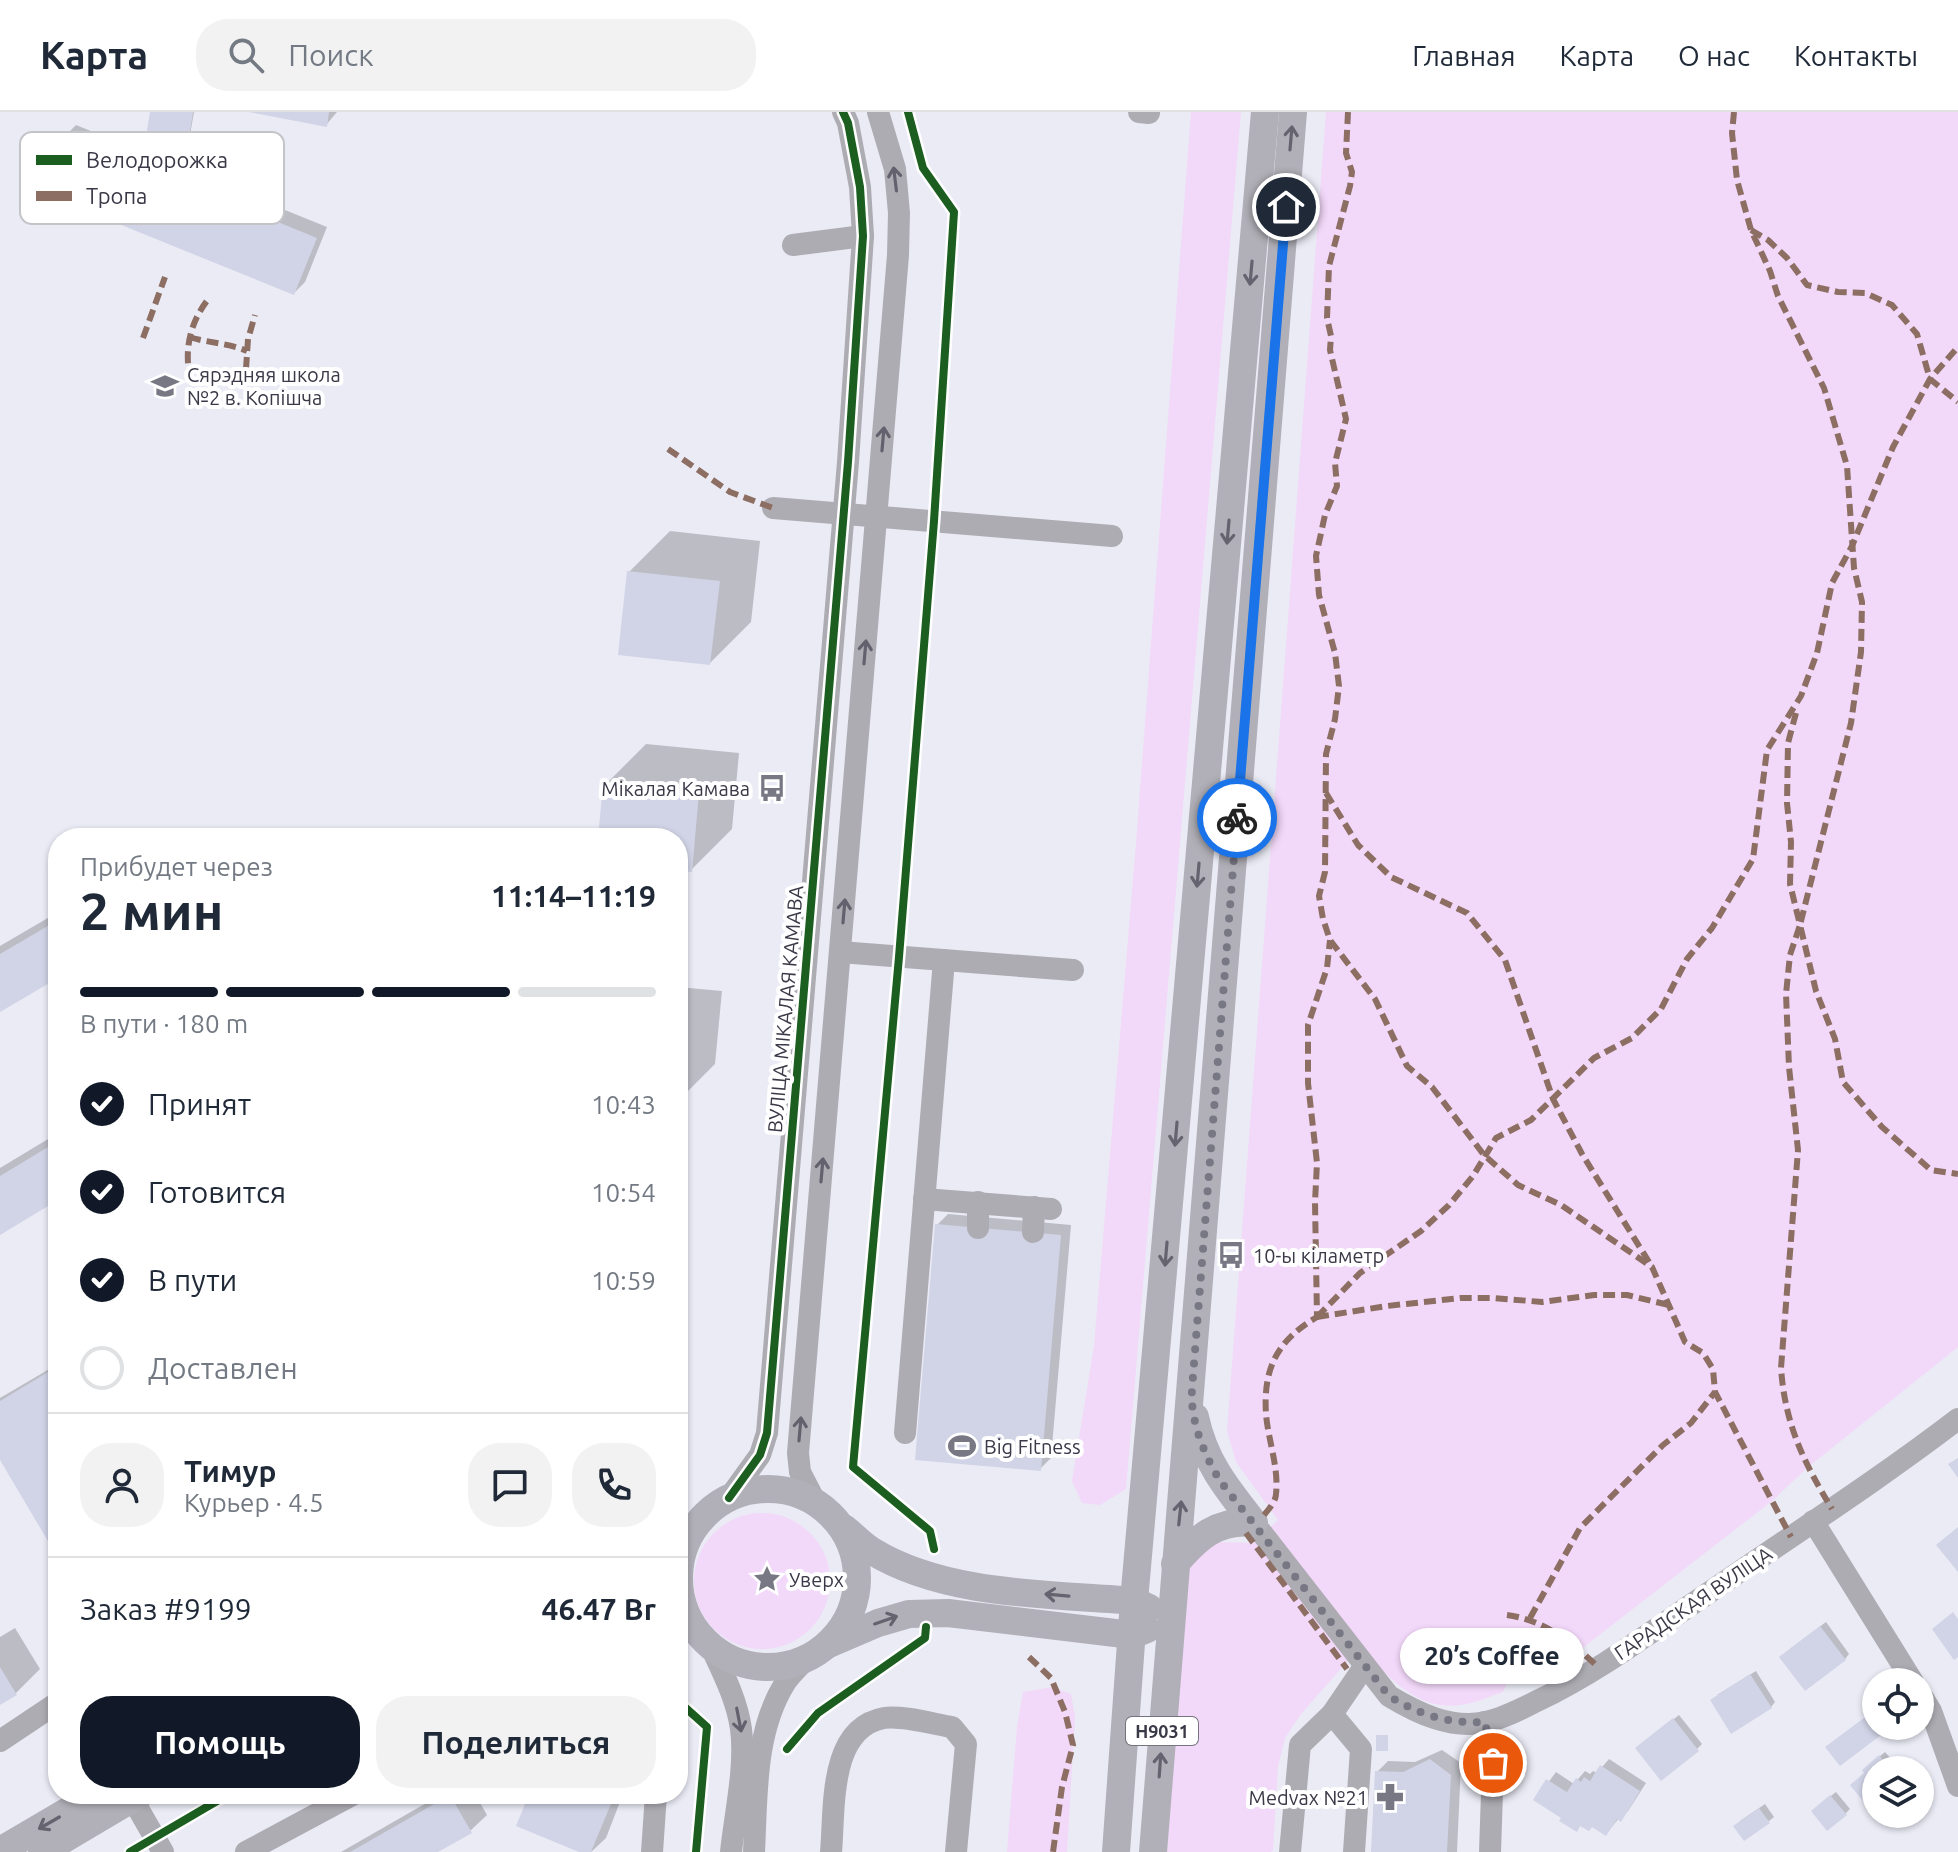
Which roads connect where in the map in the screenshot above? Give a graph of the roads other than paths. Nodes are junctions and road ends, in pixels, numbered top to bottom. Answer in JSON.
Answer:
{"nodes":[{"id":1,"x":843,"y":112,"type":"edge"},
{"id":2,"x":878,"y":112,"type":"edge"},
{"id":3,"x":1139,"y":112,"type":"edge"},
{"id":4,"x":1265,"y":112,"type":"edge"},
{"id":5,"x":1293,"y":112,"type":"edge"},
{"id":6,"x":1149,"y":113,"type":"edge"},
{"id":7,"x":863,"y":236,"type":"junction"},
{"id":8,"x":793,"y":245,"type":"dead end"},
{"id":9,"x":773,"y":508,"type":"dead end"},
{"id":10,"x":843,"y":513,"type":"junction"},
{"id":11,"x":877,"y":516,"type":"junction"},
{"id":12,"x":1112,"y":536,"type":"dead end"},
{"id":13,"x":840,"y":952,"type":"junction"},
{"id":14,"x":944,"y":960,"type":"junction"},
{"id":15,"x":1073,"y":970,"type":"dead end"},
{"id":16,"x":924,"y":1199,"type":"junction"},
{"id":17,"x":978,"y":1202,"type":"junction"},
{"id":18,"x":978,"y":1228,"type":"dead end"},
{"id":19,"x":1033,"y":1232,"type":"dead end"},
{"id":20,"x":1191,"y":1399,"type":"junction"},
{"id":21,"x":1958,"y":1419,"type":"edge"},
{"id":22,"x":905,"y":1433,"type":"dead end"},
{"id":23,"x":729,"y":1498,"type":"junction"},
{"id":24,"x":816,"y":1503,"type":"junction"},
{"id":25,"x":1813,"y":1521,"type":"junction"},
{"id":26,"x":1254,"y":1523,"type":"junction"},
{"id":27,"x":840,"y":1525,"type":"junction"},
{"id":28,"x":688,"y":1534,"type":"edge"},
{"id":29,"x":1175,"y":1564,"type":"junction"},
{"id":30,"x":1134,"y":1601,"type":"junction"},
{"id":31,"x":1170,"y":1619,"type":"junction"},
{"id":32,"x":688,"y":1624,"type":"edge"},
{"id":33,"x":1132,"y":1635,"type":"junction"},
{"id":34,"x":711,"y":1647,"type":"junction"},
{"id":35,"x":816,"y":1652,"type":"junction"},
{"id":36,"x":1364,"y":1667,"type":"junction"},
{"id":37,"x":1904,"y":1668,"type":"edge"},
{"id":38,"x":48,"y":1709,"type":"edge"},
{"id":39,"x":1332,"y":1714,"type":"junction"},
{"id":40,"x":1934,"y":1719,"type":"edge"},
{"id":41,"x":1485,"y":1722,"type":"junction"},
{"id":42,"x":0,"y":1741,"type":"edge"},
{"id":43,"x":1958,"y":1786,"type":"edge"},
{"id":44,"x":80,"y":1804,"type":"edge"},
{"id":45,"x":123,"y":1804,"type":"edge"},
{"id":46,"x":140,"y":1804,"type":"edge"},
{"id":47,"x":336,"y":1804,"type":"edge"},
{"id":48,"x":655,"y":1804,"type":"edge"},
{"id":49,"x":253,"y":1850,"type":"edge"},
{"id":50,"x":0,"y":1851,"type":"edge"},
{"id":51,"x":1289,"y":1851,"type":"edge"},
{"id":52,"x":42,"y":1852,"type":"edge"},
{"id":53,"x":163,"y":1852,"type":"edge"},
{"id":54,"x":652,"y":1852,"type":"edge"},
{"id":55,"x":731,"y":1852,"type":"edge"},
{"id":56,"x":754,"y":1852,"type":"edge"},
{"id":57,"x":831,"y":1852,"type":"edge"},
{"id":58,"x":956,"y":1852,"type":"edge"},
{"id":59,"x":1116,"y":1852,"type":"edge"},
{"id":60,"x":1153,"y":1852,"type":"edge"},
{"id":61,"x":1354,"y":1852,"type":"edge"},
{"id":62,"x":1490,"y":1852,"type":"edge"}],
"edges":[{"from":1,"to":7,"type":"street","name":"ВУЛІЦА МІКАЛАЯ КАМАВА"},
{"from":11,"to":2,"type":"street","one_way":true},
{"from":3,"to":6,"type":"street"},
{"from":4,"to":30,"type":"main road","number":"Н9031","one_way":true},
{"from":20,"to":5,"type":"main road","number":"Н9031","one_way":true},
{"from":7,"to":8,"type":"street"},
{"from":7,"to":10,"type":"street","name":"ВУЛІЦА МІКАЛАЯ КАМАВА"},
{"from":9,"to":10,"type":"street"},
{"from":10,"to":11,"type":"street"},
{"from":10,"to":23,"type":"street","name":"ВУЛІЦА МІКАЛАЯ КАМАВА"},
{"from":11,"to":12,"type":"street"},
{"from":13,"to":11,"type":"street","one_way":true},
{"from":13,"to":14,"type":"street"},
{"from":24,"to":13,"type":"street","one_way":true},
{"from":14,"to":15,"type":"street"},
{"from":14,"to":16,"type":"street"},
{"from":16,"to":17,"type":"street"},
{"from":16,"to":22,"type":"street"},
{"from":17,"to":18,"type":"street"},
{"from":17,"to":19,"type":"street"},
{"from":20,"to":26,"type":"main road"},
{"from":29,"to":20,"type":"main road","number":"Н9031","one_way":true},
{"from":21,"to":25,"type":"street","name":"ГАРАДСКАЯ ВУЛІЦА"},
{"from":23,"to":24,"type":"main road"},
{"from":23,"to":28,"type":"main road"},
{"from":24,"to":27,"type":"main road"},
{"from":25,"to":37,"type":"street"},
{"from":25,"to":41,"type":"street","name":"ГАРАДСКАЯ ВУЛІЦА"},
{"from":26,"to":29,"type":"main road"},
{"from":26,"to":36,"type":"street"},
{"from":30,"to":27,"type":"main road","one_way":true},
{"from":27,"to":35,"type":"main road"},
{"from":29,"to":31,"type":"main road","number":"Н9031"},
{"from":30,"to":31,"type":"main road"},
{"from":30,"to":33,"type":"main road","number":"Н9031"},
{"from":31,"to":33,"type":"main road"},
{"from":60,"to":31,"type":"main road","number":"Н9031","one_way":true},
{"from":32,"to":34,"type":"main road"},
{"from":35,"to":33,"type":"main road","one_way":true},
{"from":33,"to":59,"type":"main road","number":"Н9031"},
{"from":34,"to":35,"type":"main road"},
{"from":34,"to":55,"type":"street","one_way":true},
{"from":35,"to":56,"type":"street"},
{"from":36,"to":39,"type":"street"},
{"from":36,"to":41,"type":"street"},
{"from":38,"to":42,"type":"street"},
{"from":39,"to":51,"type":"street"},
{"from":39,"to":61,"type":"street"},
{"from":40,"to":43,"type":"street"},
{"from":41,"to":62,"type":"street"},
{"from":44,"to":50,"type":"main road","one_way":true},
{"from":45,"to":52,"type":"main road"},
{"from":46,"to":53,"type":"street"},
{"from":47,"to":49,"type":"street"},
{"from":48,"to":54,"type":"street"},
{"from":57,"to":58,"type":"street"}]}
